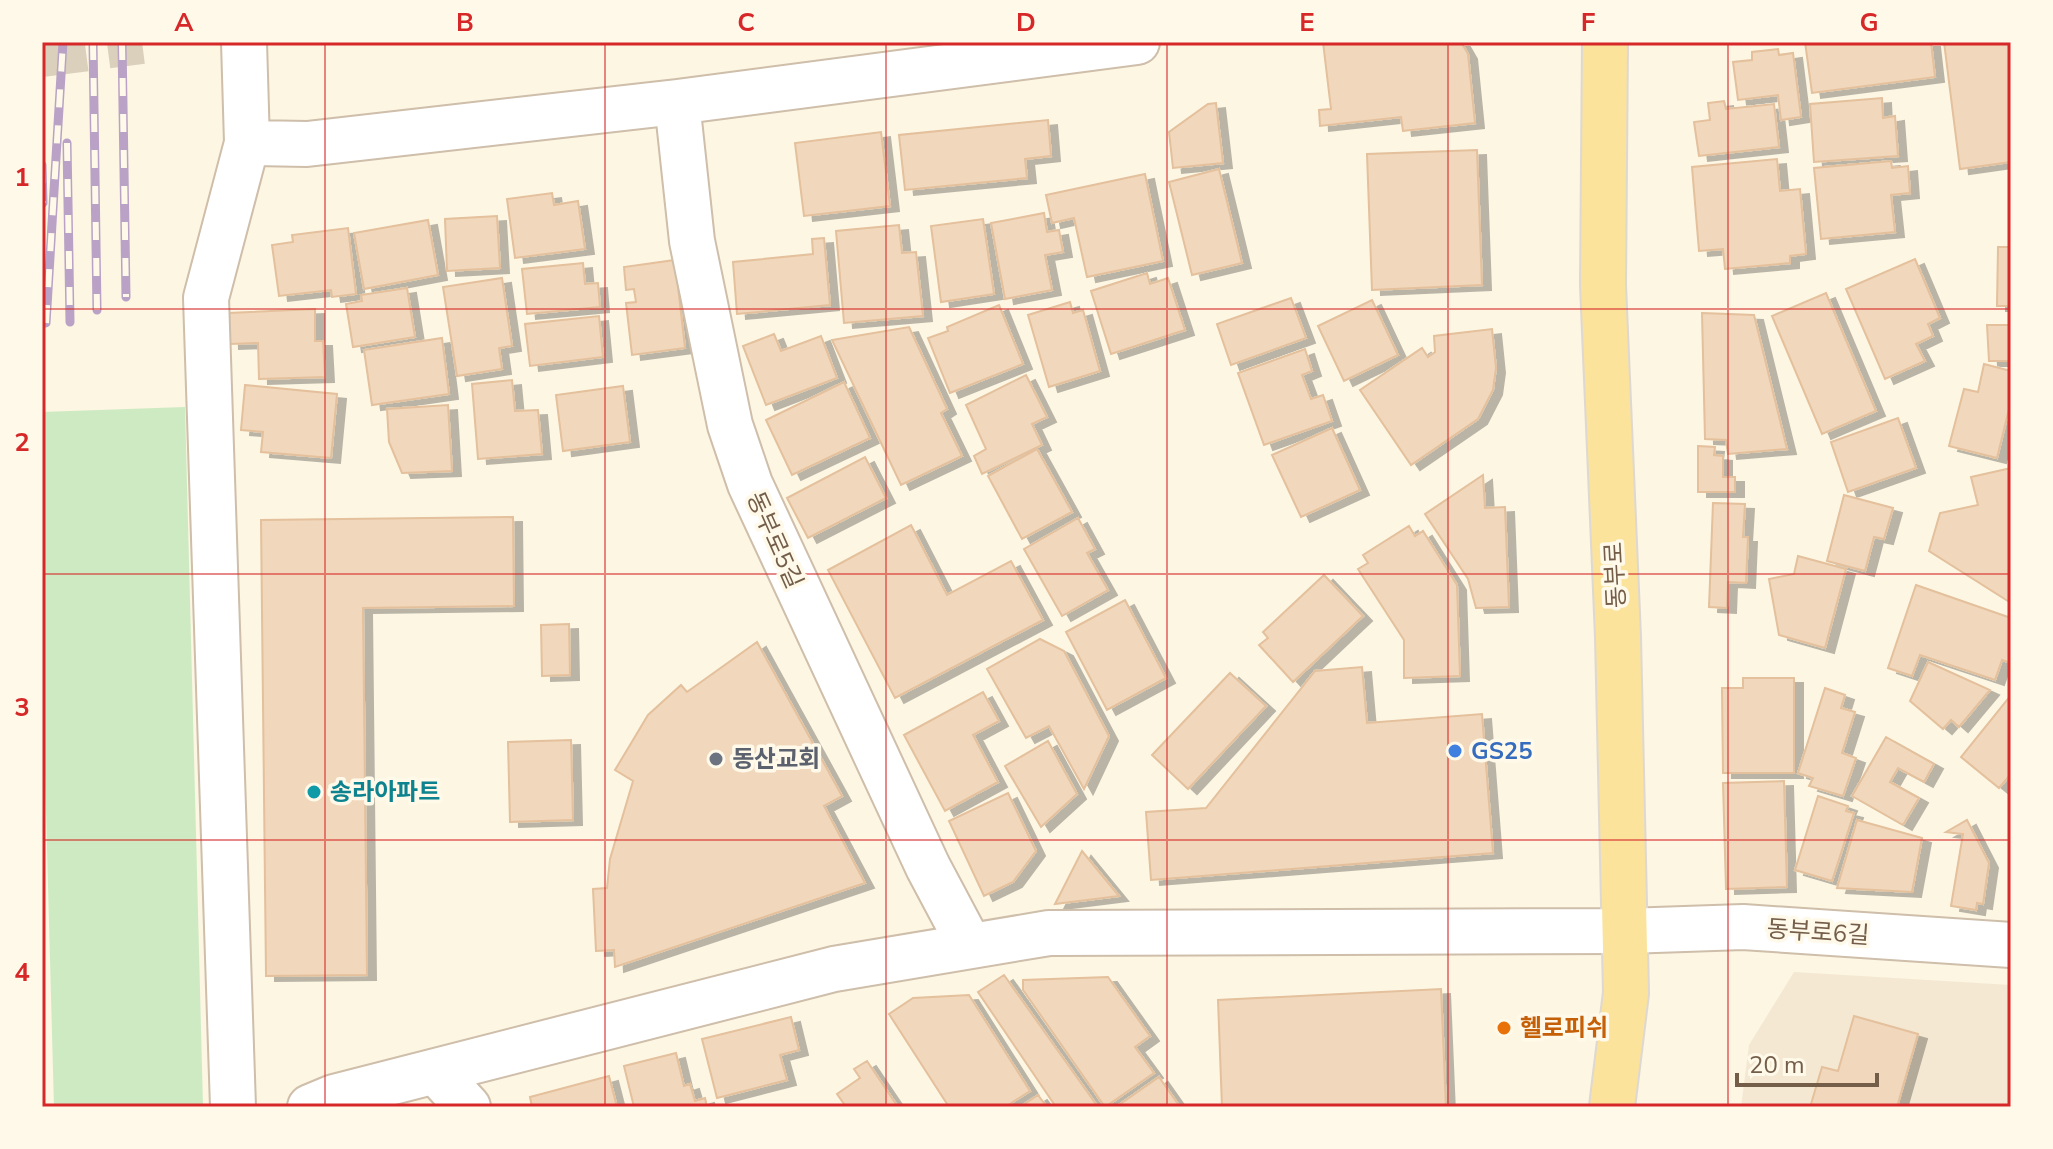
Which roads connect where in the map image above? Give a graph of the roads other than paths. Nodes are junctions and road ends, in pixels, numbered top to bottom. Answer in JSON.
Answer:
{"nodes":[{"id":1,"x":244,"y":42,"type":"edge"},
{"id":2,"x":1137,"y":42,"type":"edge"},
{"id":3,"x":1605,"y":42,"type":"edge"},
{"id":4,"x":677,"y":102,"type":"junction"},
{"id":5,"x":247,"y":143,"type":"junction"},
{"id":6,"x":1626,"y":931,"type":"junction"},
{"id":7,"x":2011,"y":945,"type":"edge"},
{"id":8,"x":970,"y":946,"type":"junction"},
{"id":9,"x":436,"y":1072,"type":"junction"},
{"id":10,"x":233,"y":1107,"type":"edge"},
{"id":11,"x":310,"y":1107,"type":"edge"},
{"id":12,"x":468,"y":1107,"type":"edge"},
{"id":13,"x":1612,"y":1107,"type":"edge"}],
"edges":[{"from":1,"to":5,"type":"street"},
{"from":2,"to":4,"type":"street"},
{"from":3,"to":6,"type":"main road","name":"동부로"},
{"from":4,"to":5,"type":"street"},
{"from":4,"to":8,"type":"street","name":"동부로5길"},
{"from":5,"to":10,"type":"street"},
{"from":6,"to":7,"type":"street","name":"동부로6길"},
{"from":6,"to":8,"type":"street","name":"동부로6길"},
{"from":6,"to":13,"type":"main road","name":"동부로"},
{"from":8,"to":9,"type":"street","name":"동부로6길"},
{"from":9,"to":11,"type":"street","name":"동부로6길"},
{"from":9,"to":12,"type":"street"}]}
